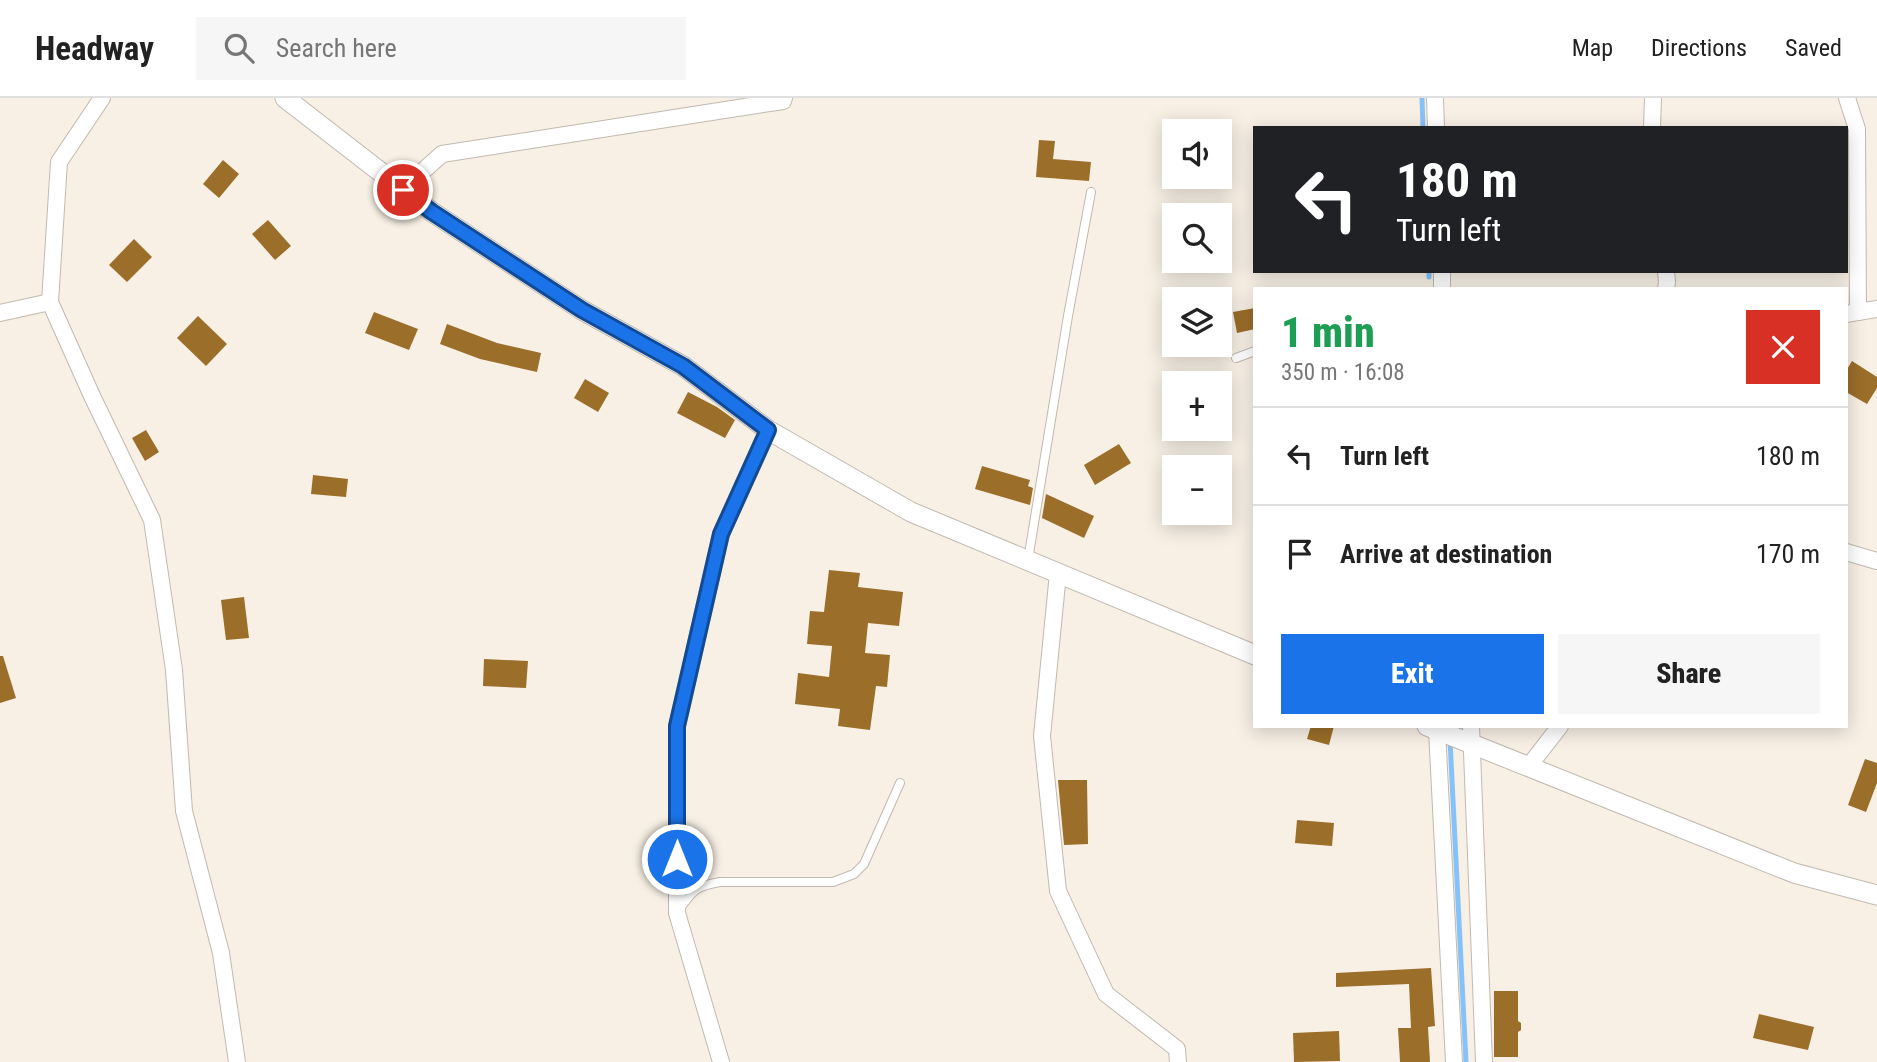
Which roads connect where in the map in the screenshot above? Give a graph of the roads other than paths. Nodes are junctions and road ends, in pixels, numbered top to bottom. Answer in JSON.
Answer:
{"nodes":[{"id":1,"x":102,"y":98,"type":"edge"},
{"id":2,"x":285,"y":98,"type":"edge"},
{"id":3,"x":784,"y":98,"type":"edge"},
{"id":4,"x":1435,"y":98,"type":"edge"},
{"id":5,"x":1653,"y":98,"type":"edge"},
{"id":6,"x":1847,"y":98,"type":"edge"},
{"id":7,"x":1436,"y":126,"type":"edge"},
{"id":8,"x":1652,"y":126,"type":"edge"},
{"id":9,"x":403,"y":190,"type":"junction"},
{"id":10,"x":1091,"y":192,"type":"dead end"},
{"id":11,"x":50,"y":302,"type":"junction"},
{"id":12,"x":1877,"y":309,"type":"edge"},
{"id":13,"x":0,"y":313,"type":"edge"},
{"id":14,"x":1852,"y":313,"type":"edge"},
{"id":15,"x":1253,"y":352,"type":"edge"},
{"id":16,"x":1236,"y":358,"type":"dead end"},
{"id":17,"x":768,"y":430,"type":"junction"},
{"id":18,"x":1848,"y":552,"type":"edge"},
{"id":19,"x":1028,"y":560,"type":"junction"},
{"id":20,"x":1877,"y":561,"type":"edge"},
{"id":21,"x":1058,"y":573,"type":"junction"},
{"id":22,"x":1253,"y":653,"type":"edge"},
{"id":23,"x":1432,"y":728,"type":"edge"},
{"id":24,"x":1558,"y":728,"type":"edge"},
{"id":25,"x":1468,"y":736,"type":"edge"},
{"id":26,"x":1529,"y":766,"type":"junction"},
{"id":27,"x":900,"y":783,"type":"dead end"},
{"id":28,"x":1877,"y":895,"type":"edge"},
{"id":29,"x":677,"y":913,"type":"junction"},
{"id":30,"x":237,"y":1062,"type":"edge"},
{"id":31,"x":721,"y":1062,"type":"edge"},
{"id":32,"x":1178,"y":1062,"type":"edge"},
{"id":33,"x":1454,"y":1062,"type":"edge"},
{"id":34,"x":1484,"y":1062,"type":"edge"}],
"edges":[{"from":1,"to":11,"type":"street"},
{"from":2,"to":9,"type":"street"},
{"from":3,"to":9,"type":"street"},
{"from":4,"to":7,"type":"street"},
{"from":5,"to":8,"type":"street"},
{"from":6,"to":14,"type":"street"},
{"from":9,"to":17,"type":"street"},
{"from":10,"to":19,"type":"lane"},
{"from":11,"to":13,"type":"street"},
{"from":11,"to":30,"type":"street"},
{"from":12,"to":14,"type":"street"},
{"from":15,"to":16,"type":"lane"},
{"from":17,"to":19,"type":"street"},
{"from":17,"to":29,"type":"street"},
{"from":18,"to":20,"type":"street"},
{"from":19,"to":21,"type":"street"},
{"from":21,"to":22,"type":"street"},
{"from":21,"to":32,"type":"street"},
{"from":23,"to":25,"type":"street"},
{"from":23,"to":33,"type":"street"},
{"from":24,"to":26,"type":"street"},
{"from":25,"to":26,"type":"street"},
{"from":25,"to":34,"type":"street"},
{"from":26,"to":28,"type":"street"},
{"from":27,"to":29,"type":"lane"},
{"from":29,"to":31,"type":"street"}]}
